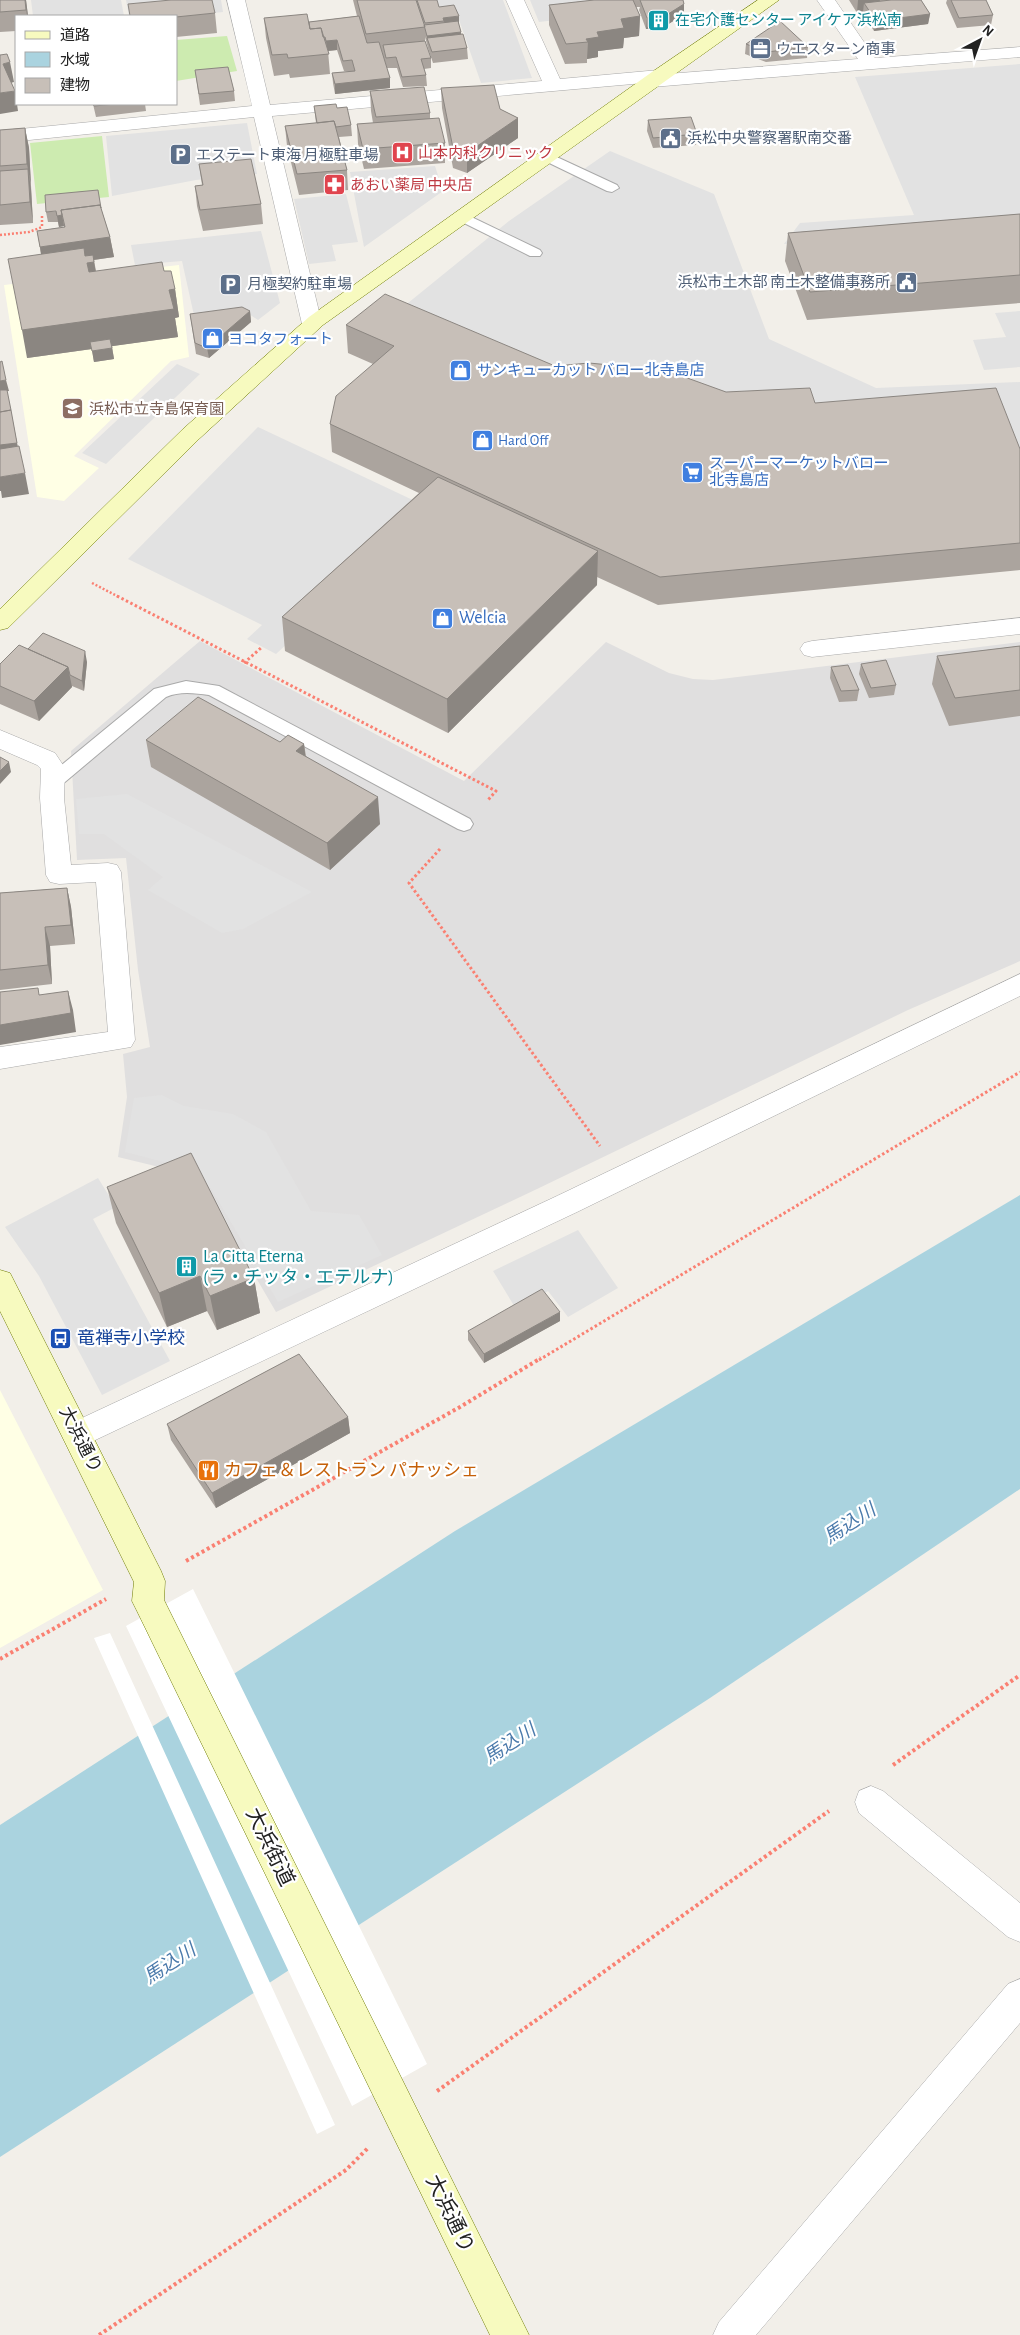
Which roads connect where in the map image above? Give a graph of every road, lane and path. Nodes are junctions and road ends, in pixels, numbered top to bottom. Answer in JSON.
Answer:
{"nodes":[{"id":1,"x":236,"y":0,"type":"edge"},
{"id":2,"x":516,"y":0,"type":"edge"},
{"id":3,"x":770,"y":0,"type":"edge"},
{"id":4,"x":826,"y":0,"type":"edge"},
{"id":5,"x":1020,"y":52,"type":"edge"},
{"id":6,"x":870,"y":64,"type":"junction"},
{"id":7,"x":655,"y":78,"type":"junction"},
{"id":8,"x":553,"y":85,"type":"junction"},
{"id":9,"x":260,"y":111,"type":"junction"},
{"id":10,"x":0,"y":137,"type":"edge"},
{"id":11,"x":546,"y":156,"type":"junction"},
{"id":12,"x":612,"y":188,"type":"dead end"},
{"id":13,"x":42,"y":214,"type":"dead end"},
{"id":14,"x":461,"y":216,"type":"junction"},
{"id":15,"x":0,"y":235,"type":"edge"},
{"id":16,"x":535,"y":253,"type":"dead end"},
{"id":17,"x":312,"y":324,"type":"junction"},
{"id":18,"x":92,"y":583,"type":"dead end"},
{"id":19,"x":0,"y":622,"type":"edge"},
{"id":20,"x":1020,"y":626,"type":"edge"},
{"id":21,"x":262,"y":647,"type":"dead end"},
{"id":22,"x":812,"y":649,"type":"dead end"},
{"id":23,"x":244,"y":663,"type":"junction"},
{"id":24,"x":0,"y":739,"type":"edge"},
{"id":25,"x":52,"y":782,"type":"junction"},
{"id":26,"x":464,"y":824,"type":"junction"},
{"id":27,"x":1020,"y":984,"type":"edge"},
{"id":28,"x":0,"y":1058,"type":"edge"},
{"id":29,"x":1020,"y":1072,"type":"edge"},
{"id":30,"x":622,"y":1177,"type":"junction"},
{"id":31,"x":0,"y":1282,"type":"edge"},
{"id":32,"x":78,"y":1434,"type":"junction"},
{"id":33,"x":149,"y":1591,"type":"junction"},
{"id":34,"x":0,"y":1659,"type":"edge"},
{"id":35,"x":1020,"y":1675,"type":"edge"},
{"id":36,"x":890,"y":1768,"type":"dead end"},
{"id":37,"x":871,"y":1802,"type":"dead end"},
{"id":38,"x":833,"y":1808,"type":"dead end"},
{"id":39,"x":1020,"y":1925,"type":"edge"},
{"id":40,"x":1020,"y":1996,"type":"edge"},
{"id":41,"x":396,"y":2104,"type":"junction"},
{"id":42,"x":99,"y":2335,"type":"edge"},
{"id":43,"x":510,"y":2335,"type":"edge"},
{"id":44,"x":732,"y":2335,"type":"edge"}],
"edges":[{"from":1,"to":9,"type":"street"},
{"from":2,"to":8,"type":"street"},
{"from":3,"to":7,"type":"street"},
{"from":4,"to":6,"type":"street"},
{"from":5,"to":6,"type":"street"},
{"from":6,"to":7,"type":"street"},
{"from":7,"to":8,"type":"street"},
{"from":7,"to":11,"type":"street"},
{"from":8,"to":9,"type":"street"},
{"from":9,"to":10,"type":"street"},
{"from":9,"to":17,"type":"street"},
{"from":11,"to":12,"type":"lane"},
{"from":11,"to":14,"type":"street"},
{"from":13,"to":15,"type":"path"},
{"from":14,"to":16,"type":"lane"},
{"from":14,"to":17,"type":"street"},
{"from":17,"to":19,"type":"street"},
{"from":18,"to":23,"type":"path"},
{"from":20,"to":22,"type":"street"},
{"from":21,"to":23,"type":"path"},
{"from":23,"to":26,"type":"path"},
{"from":24,"to":25,"type":"street"},
{"from":25,"to":26,"type":"lane"},
{"from":25,"to":28,"type":"street"},
{"from":26,"to":30,"type":"path"},
{"from":27,"to":30,"type":"street"},
{"from":29,"to":33,"type":"path"},
{"from":30,"to":32,"type":"street"},
{"from":31,"to":32,"type":"street","name":"大浜通り"},
{"from":32,"to":33,"type":"street","name":"大浜通り"},
{"from":33,"to":34,"type":"path"},
{"from":33,"to":41,"type":"street","name":"大浜街道"},
{"from":35,"to":36,"type":"path"},
{"from":37,"to":39,"type":"street"},
{"from":38,"to":41,"type":"path"},
{"from":40,"to":44,"type":"street"},
{"from":41,"to":42,"type":"path"},
{"from":41,"to":43,"type":"street","name":"大浜通り"}]}
